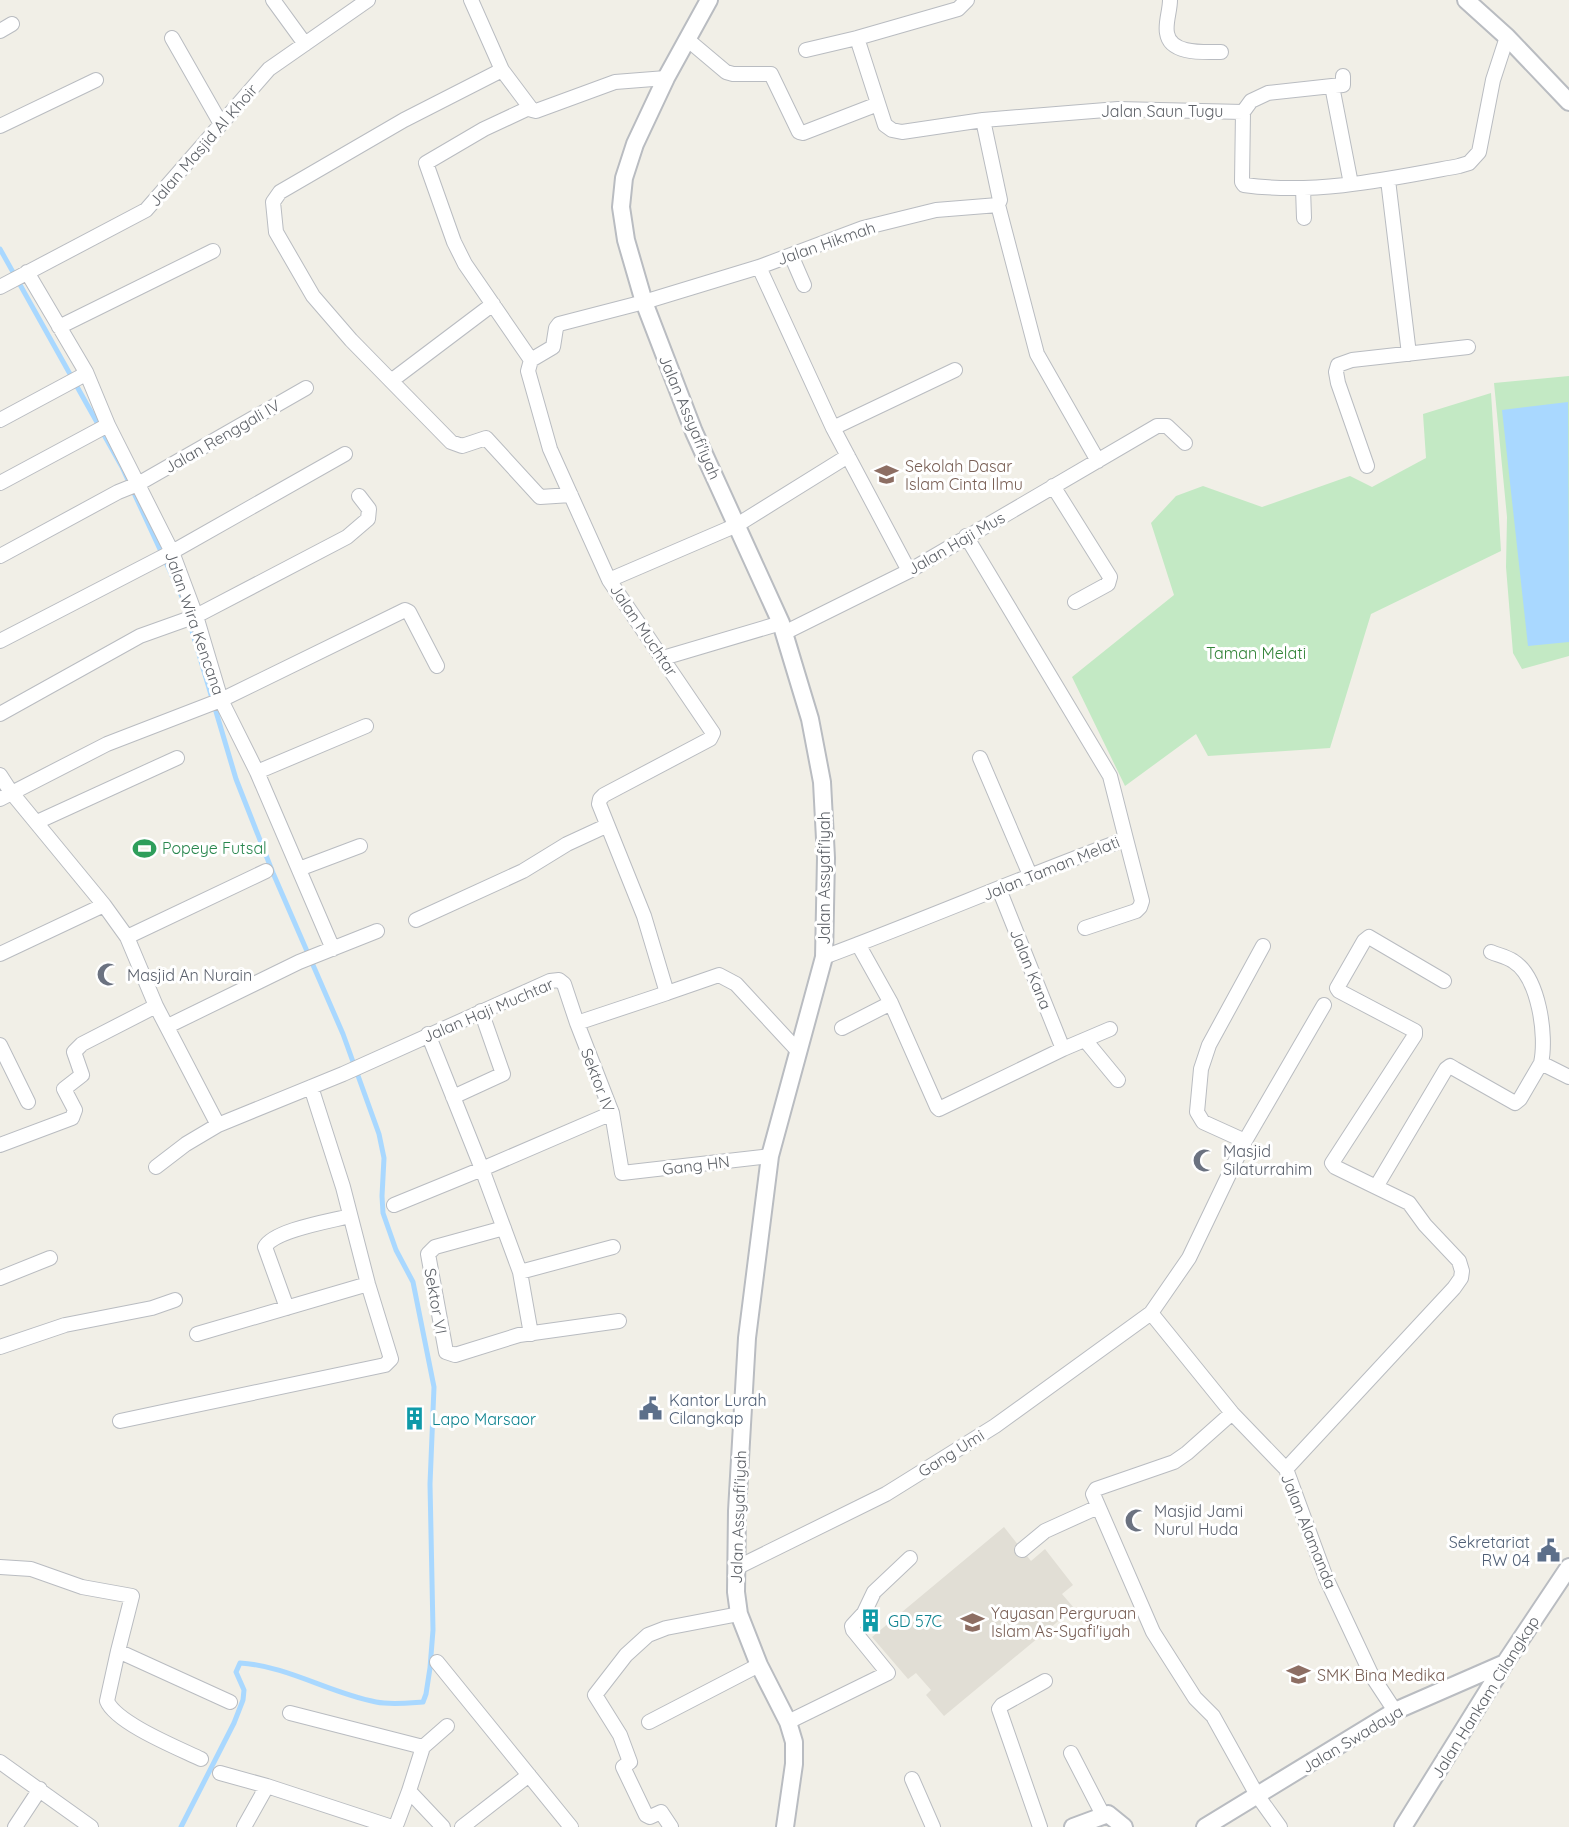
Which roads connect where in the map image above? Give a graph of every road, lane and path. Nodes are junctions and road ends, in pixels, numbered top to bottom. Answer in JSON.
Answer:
{"nodes":[{"id":1,"x":273,"y":0,"type":"edge"},
{"id":2,"x":368,"y":0,"type":"edge"},
{"id":3,"x":471,"y":0,"type":"edge"},
{"id":4,"x":709,"y":0,"type":"edge"},
{"id":5,"x":967,"y":0,"type":"edge"},
{"id":6,"x":1170,"y":0,"type":"edge"},
{"id":7,"x":1466,"y":0,"type":"edge"},
{"id":8,"x":1507,"y":37,"type":"junction"},
{"id":9,"x":172,"y":38,"type":"dead end"},
{"id":10,"x":857,"y":38,"type":"junction"},
{"id":11,"x":688,"y":40,"type":"junction"},
{"id":12,"x":305,"y":45,"type":"junction"},
{"id":13,"x":806,"y":50,"type":"dead end"},
{"id":14,"x":1221,"y":52,"type":"dead end"},
{"id":15,"x":502,"y":70,"type":"junction"},
{"id":16,"x":1343,"y":76,"type":"dead end"},
{"id":17,"x":666,"y":78,"type":"junction"},
{"id":18,"x":96,"y":80,"type":"dead end"},
{"id":19,"x":1332,"y":86,"type":"junction"},
{"id":20,"x":1569,"y":102,"type":"edge"},
{"id":21,"x":878,"y":104,"type":"junction"},
{"id":22,"x":531,"y":109,"type":"junction"},
{"id":23,"x":1243,"y":112,"type":"junction"},
{"id":24,"x":983,"y":120,"type":"junction"},
{"id":25,"x":221,"y":124,"type":"junction"},
{"id":26,"x":0,"y":126,"type":"edge"},
{"id":27,"x":1388,"y":180,"type":"junction"},
{"id":28,"x":1351,"y":184,"type":"junction"},
{"id":29,"x":1303,"y":188,"type":"junction"},
{"id":30,"x":998,"y":205,"type":"junction"},
{"id":31,"x":1304,"y":218,"type":"dead end"},
{"id":32,"x":213,"y":250,"type":"dead end"},
{"id":33,"x":791,"y":255,"type":"junction"},
{"id":34,"x":759,"y":267,"type":"junction"},
{"id":35,"x":25,"y":272,"type":"junction"},
{"id":36,"x":4,"y":284,"type":"edge"},
{"id":37,"x":804,"y":285,"type":"dead end"},
{"id":38,"x":651,"y":300,"type":"junction"},
{"id":39,"x":493,"y":304,"type":"junction"},
{"id":40,"x":59,"y":327,"type":"junction"},
{"id":41,"x":1468,"y":347,"type":"dead end"},
{"id":42,"x":1409,"y":354,"type":"junction"},
{"id":43,"x":531,"y":360,"type":"junction"},
{"id":44,"x":955,"y":370,"type":"dead end"},
{"id":45,"x":83,"y":375,"type":"junction"},
{"id":46,"x":391,"y":381,"type":"junction"},
{"id":47,"x":306,"y":388,"type":"dead end"},
{"id":48,"x":0,"y":420,"type":"edge"},
{"id":49,"x":103,"y":428,"type":"junction"},
{"id":50,"x":833,"y":428,"type":"junction"},
{"id":51,"x":1185,"y":442,"type":"dead end"},
{"id":52,"x":345,"y":454,"type":"dead end"},
{"id":53,"x":848,"y":456,"type":"junction"},
{"id":54,"x":1098,"y":461,"type":"junction"},
{"id":55,"x":1367,"y":466,"type":"dead end"},
{"id":56,"x":0,"y":483,"type":"edge"},
{"id":57,"x":135,"y":485,"type":"junction"},
{"id":58,"x":1053,"y":486,"type":"junction"},
{"id":59,"x":571,"y":495,"type":"junction"},
{"id":60,"x":359,"y":496,"type":"dead end"},
{"id":61,"x":737,"y":525,"type":"junction"},
{"id":62,"x":966,"y":536,"type":"junction"},
{"id":63,"x":164,"y":555,"type":"junction"},
{"id":64,"x":0,"y":556,"type":"edge"},
{"id":65,"x":909,"y":571,"type":"junction"},
{"id":66,"x":609,"y":580,"type":"junction"},
{"id":67,"x":1075,"y":603,"type":"dead end"},
{"id":68,"x":195,"y":617,"type":"junction"},
{"id":69,"x":783,"y":628,"type":"junction"},
{"id":70,"x":0,"y":641,"type":"edge"},
{"id":71,"x":663,"y":658,"type":"junction"},
{"id":72,"x":436,"y":666,"type":"dead end"},
{"id":73,"x":214,"y":702,"type":"junction"},
{"id":74,"x":0,"y":714,"type":"edge"},
{"id":75,"x":366,"y":726,"type":"dead end"},
{"id":76,"x":177,"y":758,"type":"dead end"},
{"id":77,"x":980,"y":758,"type":"dead end"},
{"id":78,"x":256,"y":772,"type":"junction"},
{"id":79,"x":0,"y":775,"type":"edge"},
{"id":80,"x":6,"y":796,"type":"edge"},
{"id":81,"x":37,"y":822,"type":"junction"},
{"id":82,"x":606,"y":826,"type":"junction"},
{"id":83,"x":1126,"y":839,"type":"junction"},
{"id":84,"x":360,"y":846,"type":"dead end"},
{"id":85,"x":299,"y":870,"type":"junction"},
{"id":86,"x":266,"y":871,"type":"dead end"},
{"id":87,"x":1030,"y":875,"type":"junction"},
{"id":88,"x":999,"y":889,"type":"junction"},
{"id":89,"x":104,"y":905,"type":"junction"},
{"id":90,"x":416,"y":920,"type":"dead end"},
{"id":91,"x":1085,"y":928,"type":"dead end"},
{"id":92,"x":377,"y":931,"type":"dead end"},
{"id":93,"x":127,"y":937,"type":"junction"},
{"id":94,"x":858,"y":944,"type":"junction"},
{"id":95,"x":1263,"y":946,"type":"dead end"},
{"id":96,"x":333,"y":949,"type":"junction"},
{"id":97,"x":1491,"y":952,"type":"dead end"},
{"id":98,"x":0,"y":954,"type":"edge"},
{"id":99,"x":824,"y":957,"type":"junction"},
{"id":100,"x":1444,"y":981,"type":"dead end"},
{"id":101,"x":667,"y":993,"type":"junction"},
{"id":102,"x":891,"y":1003,"type":"junction"},
{"id":103,"x":156,"y":1005,"type":"junction"},
{"id":104,"x":1324,"y":1005,"type":"dead end"},
{"id":105,"x":481,"y":1011,"type":"junction"},
{"id":106,"x":577,"y":1023,"type":"junction"},
{"id":107,"x":168,"y":1026,"type":"junction"},
{"id":108,"x":842,"y":1028,"type":"dead end"},
{"id":109,"x":1110,"y":1029,"type":"dead end"},
{"id":110,"x":428,"y":1034,"type":"junction"},
{"id":111,"x":1085,"y":1040,"type":"junction"},
{"id":112,"x":0,"y":1045,"type":"edge"},
{"id":113,"x":1063,"y":1049,"type":"junction"},
{"id":114,"x":798,"y":1050,"type":"junction"},
{"id":115,"x":1541,"y":1063,"type":"junction"},
{"id":116,"x":4,"y":1065,"type":"edge"},
{"id":117,"x":1569,"y":1077,"type":"edge"},
{"id":118,"x":1118,"y":1080,"type":"dead end"},
{"id":119,"x":311,"y":1087,"type":"junction"},
{"id":120,"x":453,"y":1097,"type":"junction"},
{"id":121,"x":28,"y":1102,"type":"dead end"},
{"id":122,"x":612,"y":1113,"type":"junction"},
{"id":123,"x":218,"y":1125,"type":"junction"},
{"id":124,"x":1245,"y":1142,"type":"junction"},
{"id":125,"x":0,"y":1145,"type":"edge"},
{"id":126,"x":770,"y":1156,"type":"junction"},
{"id":127,"x":156,"y":1167,"type":"dead end"},
{"id":128,"x":482,"y":1169,"type":"junction"},
{"id":129,"x":622,"y":1173,"type":"joint"},
{"id":130,"x":1376,"y":1187,"type":"junction"},
{"id":131,"x":394,"y":1205,"type":"dead end"},
{"id":132,"x":350,"y":1215,"type":"junction"},
{"id":133,"x":504,"y":1228,"type":"junction"},
{"id":134,"x":613,"y":1247,"type":"dead end"},
{"id":135,"x":50,"y":1258,"type":"dead end"},
{"id":136,"x":520,"y":1272,"type":"junction"},
{"id":137,"x":0,"y":1278,"type":"edge"},
{"id":138,"x":368,"y":1284,"type":"junction"},
{"id":139,"x":175,"y":1300,"type":"dead end"},
{"id":140,"x":287,"y":1308,"type":"junction"},
{"id":141,"x":1151,"y":1313,"type":"junction"},
{"id":142,"x":619,"y":1321,"type":"dead end"},
{"id":143,"x":197,"y":1334,"type":"dead end"},
{"id":144,"x":531,"y":1334,"type":"junction"},
{"id":145,"x":0,"y":1347,"type":"edge"},
{"id":146,"x":1232,"y":1413,"type":"junction"},
{"id":147,"x":120,"y":1421,"type":"dead end"},
{"id":148,"x":1286,"y":1469,"type":"junction"},
{"id":149,"x":1098,"y":1507,"type":"junction"},
{"id":150,"x":1022,"y":1550,"type":"dead end"},
{"id":151,"x":910,"y":1558,"type":"dead end"},
{"id":152,"x":0,"y":1567,"type":"edge"},
{"id":153,"x":1569,"y":1567,"type":"edge"},
{"id":154,"x":736,"y":1568,"type":"junction"},
{"id":155,"x":739,"y":1614,"type":"junction"},
{"id":156,"x":118,"y":1651,"type":"junction"},
{"id":157,"x":437,"y":1662,"type":"dead end"},
{"id":158,"x":1505,"y":1663,"type":"junction"},
{"id":159,"x":759,"y":1665,"type":"junction"},
{"id":160,"x":1045,"y":1681,"type":"dead end"},
{"id":161,"x":230,"y":1702,"type":"dead end"},
{"id":162,"x":1395,"y":1712,"type":"junction"},
{"id":163,"x":290,"y":1713,"type":"dead end"},
{"id":164,"x":649,"y":1722,"type":"dead end"},
{"id":165,"x":788,"y":1722,"type":"junction"},
{"id":166,"x":447,"y":1726,"type":"dead end"},
{"id":167,"x":423,"y":1747,"type":"junction"},
{"id":168,"x":1071,"y":1752,"type":"dead end"},
{"id":169,"x":201,"y":1759,"type":"dead end"},
{"id":170,"x":0,"y":1762,"type":"edge"},
{"id":171,"x":220,"y":1773,"type":"dead end"},
{"id":172,"x":529,"y":1775,"type":"junction"},
{"id":173,"x":912,"y":1779,"type":"dead end"},
{"id":174,"x":267,"y":1786,"type":"junction"},
{"id":175,"x":40,"y":1790,"type":"junction"},
{"id":176,"x":409,"y":1791,"type":"junction"},
{"id":177,"x":1257,"y":1795,"type":"junction"},
{"id":178,"x":1102,"y":1815,"type":"junction"},
{"id":179,"x":15,"y":1827,"type":"edge"},
{"id":180,"x":91,"y":1827,"type":"edge"},
{"id":181,"x":244,"y":1827,"type":"edge"},
{"id":182,"x":443,"y":1827,"type":"edge"},
{"id":183,"x":462,"y":1827,"type":"edge"},
{"id":184,"x":571,"y":1827,"type":"edge"},
{"id":185,"x":671,"y":1827,"type":"edge"},
{"id":186,"x":785,"y":1827,"type":"edge"},
{"id":187,"x":933,"y":1827,"type":"edge"},
{"id":188,"x":1040,"y":1827,"type":"edge"},
{"id":189,"x":1073,"y":1827,"type":"edge"},
{"id":190,"x":1124,"y":1827,"type":"edge"},
{"id":191,"x":1205,"y":1827,"type":"edge"},
{"id":192,"x":1280,"y":1827,"type":"edge"},
{"id":193,"x":1403,"y":1827,"type":"edge"}],
"edges":[{"from":1,"to":12,"type":"street"},
{"from":2,"to":12,"type":"street","name":"Jalan Masjid Al Khoir"},
{"from":3,"to":15,"type":"street"},
{"from":4,"to":11,"type":"street","name":"Jalan Assyafi'iyah"},
{"from":5,"to":10,"type":"street"},
{"from":6,"to":14,"type":"street"},
{"from":7,"to":8,"type":"street"},
{"from":8,"to":20,"type":"street"},
{"from":8,"to":27,"type":"street","name":"Jalan Saun Tugu"},
{"from":9,"to":25,"type":"street"},
{"from":10,"to":13,"type":"street"},
{"from":10,"to":21,"type":"street","name":"Jalan Saun Tugu"},
{"from":11,"to":17,"type":"street","name":"Jalan Assyafi'iyah"},
{"from":11,"to":21,"type":"street"},
{"from":12,"to":25,"type":"street","name":"Jalan Masjid Al Khoir"},
{"from":15,"to":22,"type":"street"},
{"from":15,"to":46,"type":"street"},
{"from":16,"to":19,"type":"street"},
{"from":17,"to":22,"type":"street"},
{"from":17,"to":38,"type":"street","name":"Jalan Assyafi'iyah"},
{"from":18,"to":26,"type":"street"},
{"from":19,"to":23,"type":"street"},
{"from":19,"to":28,"type":"street"},
{"from":21,"to":24,"type":"street","name":"Jalan Saun Tugu"},
{"from":22,"to":39,"type":"street"},
{"from":23,"to":24,"type":"street","name":"Jalan Saun Tugu"},
{"from":23,"to":29,"type":"street","name":"Jalan Saun Tugu"},
{"from":24,"to":30,"type":"street"},
{"from":25,"to":35,"type":"street","name":"Jalan Masjid Al Khoir"},
{"from":27,"to":28,"type":"street","name":"Jalan Saun Tugu"},
{"from":27,"to":42,"type":"street"},
{"from":28,"to":29,"type":"street","name":"Jalan Saun Tugu"},
{"from":29,"to":31,"type":"street"},
{"from":30,"to":33,"type":"street","name":"Jalan Hikmah"},
{"from":30,"to":54,"type":"street"},
{"from":32,"to":40,"type":"street"},
{"from":33,"to":34,"type":"street","name":"Jalan Hikmah"},
{"from":33,"to":37,"type":"street"},
{"from":34,"to":38,"type":"street","name":"Jalan Hikmah"},
{"from":34,"to":50,"type":"street"},
{"from":35,"to":36,"type":"street","name":"Jalan Masjid Al Khoir"},
{"from":35,"to":40,"type":"street","name":"Jalan Wira Kencana"},
{"from":38,"to":43,"type":"street","name":"Jalan Hikmah"},
{"from":38,"to":61,"type":"street","name":"Jalan Assyafi'iyah"},
{"from":39,"to":43,"type":"street"},
{"from":39,"to":46,"type":"street"},
{"from":40,"to":45,"type":"street","name":"Jalan Wira Kencana"},
{"from":41,"to":42,"type":"street"},
{"from":42,"to":55,"type":"street"},
{"from":43,"to":59,"type":"street","name":"Jalan Muchtar"},
{"from":44,"to":50,"type":"street"},
{"from":45,"to":48,"type":"street"},
{"from":45,"to":49,"type":"street","name":"Jalan Wira Kencana"},
{"from":46,"to":59,"type":"street"},
{"from":47,"to":57,"type":"street","name":"Jalan Renggali IV"},
{"from":49,"to":56,"type":"street"},
{"from":49,"to":57,"type":"street","name":"Jalan Wira Kencana"},
{"from":50,"to":53,"type":"street"},
{"from":51,"to":54,"type":"street","name":"Jalan Haji Mus"},
{"from":52,"to":63,"type":"street"},
{"from":53,"to":61,"type":"street"},
{"from":53,"to":65,"type":"street"},
{"from":54,"to":58,"type":"street","name":"Jalan Haji Mus"},
{"from":57,"to":63,"type":"street","name":"Jalan Wira Kencana"},
{"from":57,"to":64,"type":"street","name":"Jalan Renggali IV"},
{"from":58,"to":62,"type":"street","name":"Jalan Haji Mus"},
{"from":58,"to":67,"type":"street"},
{"from":59,"to":66,"type":"street","name":"Jalan Muchtar"},
{"from":60,"to":68,"type":"street"},
{"from":61,"to":66,"type":"street"},
{"from":61,"to":69,"type":"street","name":"Jalan Assyafi'iyah"},
{"from":62,"to":65,"type":"street","name":"Jalan Haji Mus"},
{"from":62,"to":83,"type":"street","name":"Jalan Taman Melati"},
{"from":63,"to":68,"type":"street","name":"Jalan Wira Kencana"},
{"from":63,"to":70,"type":"street"},
{"from":65,"to":69,"type":"street","name":"Jalan Haji Mus"},
{"from":66,"to":71,"type":"street","name":"Jalan Muchtar"},
{"from":68,"to":73,"type":"street","name":"Jalan Wira Kencana"},
{"from":68,"to":74,"type":"street"},
{"from":69,"to":71,"type":"street","name":"Jalan Haji Mus"},
{"from":69,"to":99,"type":"street","name":"Jalan Assyafi'iyah"},
{"from":71,"to":82,"type":"street","name":"Jalan Muchtar"},
{"from":72,"to":73,"type":"street"},
{"from":73,"to":78,"type":"street","name":"Jalan Wira Kencana"},
{"from":73,"to":80,"type":"street"},
{"from":75,"to":78,"type":"street"},
{"from":76,"to":81,"type":"street"},
{"from":77,"to":87,"type":"street"},
{"from":78,"to":85,"type":"street","name":"Jalan Wira Kencana"},
{"from":79,"to":80,"type":"street"},
{"from":80,"to":81,"type":"street"},
{"from":81,"to":89,"type":"street"},
{"from":82,"to":90,"type":"street"},
{"from":82,"to":101,"type":"street","name":"Jalan Muchtar"},
{"from":83,"to":87,"type":"street","name":"Jalan Taman Melati"},
{"from":83,"to":91,"type":"street"},
{"from":84,"to":85,"type":"street"},
{"from":85,"to":96,"type":"street","name":"Jalan Wira Kencana"},
{"from":86,"to":93,"type":"street"},
{"from":87,"to":88,"type":"street","name":"Jalan Taman Melati"},
{"from":88,"to":94,"type":"street","name":"Jalan Taman Melati"},
{"from":88,"to":113,"type":"street","name":"Jalan Kana"},
{"from":89,"to":93,"type":"street"},
{"from":89,"to":98,"type":"street"},
{"from":92,"to":96,"type":"street"},
{"from":93,"to":103,"type":"street"},
{"from":94,"to":99,"type":"street","name":"Jalan Taman Melati"},
{"from":94,"to":102,"type":"street"},
{"from":95,"to":124,"type":"street"},
{"from":96,"to":107,"type":"street"},
{"from":97,"to":115,"type":"street"},
{"from":99,"to":114,"type":"street","name":"Jalan Assyafi'iyah"},
{"from":100,"to":130,"type":"street"},
{"from":101,"to":106,"type":"street"},
{"from":101,"to":114,"type":"street"},
{"from":102,"to":108,"type":"street"},
{"from":102,"to":113,"type":"street"},
{"from":103,"to":107,"type":"street"},
{"from":103,"to":125,"type":"street"},
{"from":104,"to":124,"type":"street","name":"Gang Umi"},
{"from":105,"to":106,"type":"street","name":"Jalan Haji Muchtar"},
{"from":105,"to":110,"type":"street","name":"Jalan Haji Muchtar"},
{"from":105,"to":120,"type":"street"},
{"from":106,"to":122,"type":"street","name":"Sektor IV"},
{"from":107,"to":123,"type":"street"},
{"from":109,"to":111,"type":"street"},
{"from":110,"to":119,"type":"street","name":"Jalan Haji Muchtar"},
{"from":110,"to":120,"type":"street"},
{"from":111,"to":113,"type":"street"},
{"from":111,"to":118,"type":"street"},
{"from":112,"to":116,"type":"street"},
{"from":114,"to":126,"type":"street","name":"Jalan Assyafi'iyah"},
{"from":115,"to":117,"type":"street"},
{"from":115,"to":130,"type":"street"},
{"from":116,"to":121,"type":"street"},
{"from":119,"to":123,"type":"street"},
{"from":119,"to":132,"type":"street"},
{"from":120,"to":128,"type":"street"},
{"from":122,"to":128,"type":"street"},
{"from":122,"to":129,"type":"street","name":"Sektor IV"},
{"from":123,"to":127,"type":"street"},
{"from":124,"to":141,"type":"street","name":"Gang Umi"},
{"from":126,"to":129,"type":"street","name":"Gang HN"},
{"from":126,"to":154,"type":"street","name":"Jalan Assyafi'iyah"},
{"from":128,"to":131,"type":"street"},
{"from":128,"to":133,"type":"street"},
{"from":130,"to":148,"type":"street"},
{"from":132,"to":138,"type":"street"},
{"from":132,"to":140,"type":"street"},
{"from":133,"to":136,"type":"street"},
{"from":133,"to":144,"type":"street","name":"Sektor VI"},
{"from":134,"to":136,"type":"street"},
{"from":135,"to":137,"type":"street"},
{"from":136,"to":144,"type":"street"},
{"from":138,"to":140,"type":"street"},
{"from":138,"to":147,"type":"street"},
{"from":139,"to":145,"type":"street"},
{"from":140,"to":143,"type":"street"},
{"from":141,"to":146,"type":"street","name":"Jalan Alamanda"},
{"from":141,"to":154,"type":"street","name":"Gang Umi"},
{"from":142,"to":144,"type":"street"},
{"from":146,"to":148,"type":"street","name":"Jalan Alamanda"},
{"from":146,"to":149,"type":"street"},
{"from":148,"to":162,"type":"street","name":"Jalan Alamanda"},
{"from":149,"to":150,"type":"street"},
{"from":149,"to":177,"type":"street"},
{"from":151,"to":165,"type":"street"},
{"from":152,"to":156,"type":"street"},
{"from":153,"to":158,"type":"street","name":"Jalan Hankam Cilangkap"},
{"from":154,"to":155,"type":"street","name":"Jalan Assyafi'iyah"},
{"from":155,"to":159,"type":"street","name":"Jalan Assyafi'iyah"},
{"from":155,"to":185,"type":"street"},
{"from":156,"to":161,"type":"street"},
{"from":156,"to":169,"type":"street"},
{"from":157,"to":172,"type":"street"},
{"from":158,"to":162,"type":"street","name":"Jalan Swadaya"},
{"from":158,"to":193,"type":"street","name":"Jalan Hankam Cilangkap"},
{"from":159,"to":164,"type":"street"},
{"from":159,"to":165,"type":"street","name":"Jalan Assyafi'iyah"},
{"from":160,"to":188,"type":"street"},
{"from":162,"to":177,"type":"street","name":"Jalan Swadaya"},
{"from":163,"to":167,"type":"street"},
{"from":165,"to":186,"type":"street","name":"Jalan Assyafi'iyah"},
{"from":166,"to":167,"type":"street"},
{"from":167,"to":176,"type":"street"},
{"from":168,"to":178,"type":"street"},
{"from":170,"to":175,"type":"street"},
{"from":171,"to":174,"type":"street"},
{"from":172,"to":183,"type":"street"},
{"from":172,"to":184,"type":"street"},
{"from":173,"to":187,"type":"street"},
{"from":174,"to":176,"type":"street"},
{"from":174,"to":181,"type":"street"},
{"from":175,"to":179,"type":"street"},
{"from":175,"to":180,"type":"street"},
{"from":176,"to":182,"type":"street"},
{"from":177,"to":191,"type":"street","name":"Jalan Swadaya"},
{"from":177,"to":192,"type":"street"},
{"from":178,"to":189,"type":"street"},
{"from":178,"to":190,"type":"street"}]}
